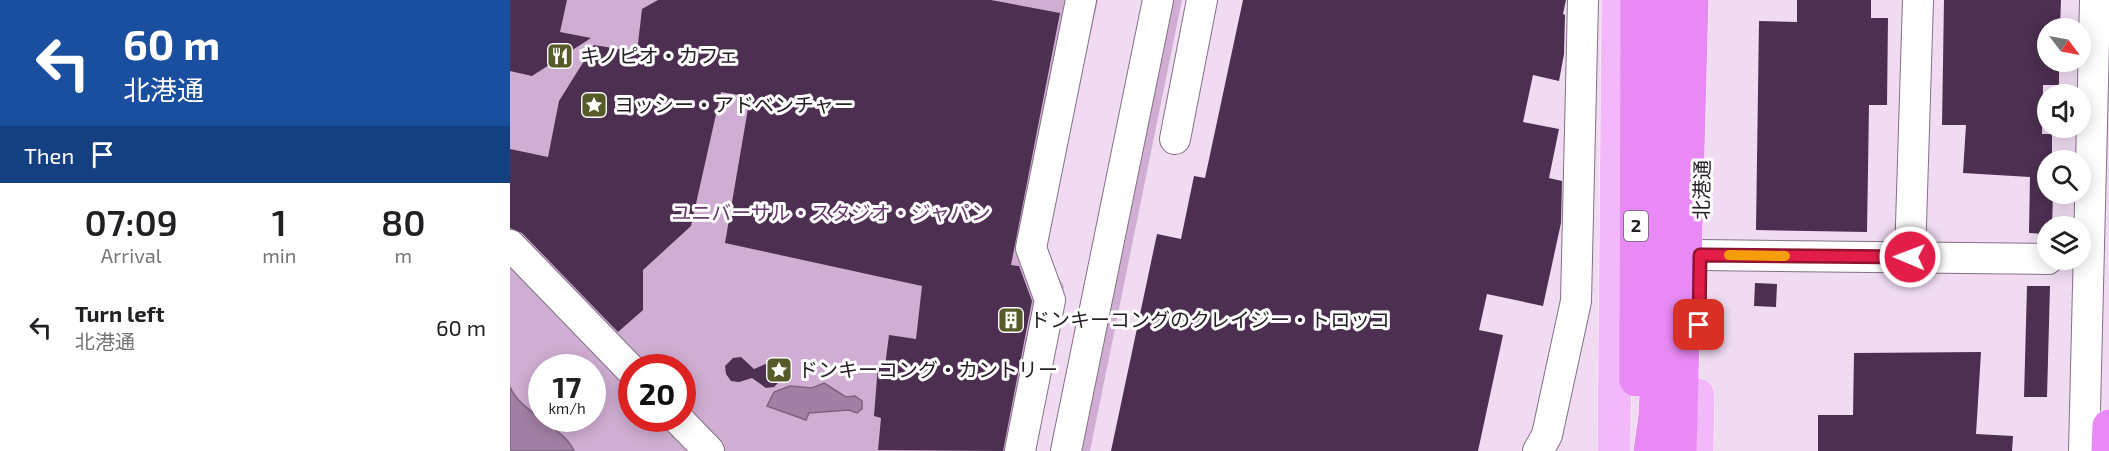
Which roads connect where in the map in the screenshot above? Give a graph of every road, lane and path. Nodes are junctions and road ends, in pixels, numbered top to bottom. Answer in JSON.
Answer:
{"nodes":[{"id":1,"x":1082,"y":0,"type":"edge"},
{"id":2,"x":1158,"y":0,"type":"edge"},
{"id":3,"x":1202,"y":0,"type":"edge"},
{"id":4,"x":1583,"y":0,"type":"edge"},
{"id":5,"x":1618,"y":0,"type":"edge"},
{"id":6,"x":1637,"y":0,"type":"edge"},
{"id":7,"x":1664,"y":0,"type":"edge"},
{"id":8,"x":1692,"y":0,"type":"edge"},
{"id":9,"x":1706,"y":0,"type":"edge"},
{"id":10,"x":1918,"y":0,"type":"edge"},
{"id":11,"x":2095,"y":0,"type":"edge"},
{"id":12,"x":1175,"y":139,"type":"dead end"},
{"id":13,"x":2086,"y":216,"type":"edge"},
{"id":14,"x":510,"y":245,"type":"edge"},
{"id":15,"x":1700,"y":255,"type":"junction"},
{"id":16,"x":1910,"y":257,"type":"junction"},
{"id":17,"x":2037,"y":259,"type":"edge"},
{"id":18,"x":2084,"y":270,"type":"edge"},
{"id":19,"x":1672,"y":324,"type":"junction"},
{"id":20,"x":618,"y":357,"type":"edge"},
{"id":21,"x":2109,"y":426,"type":"edge"},
{"id":22,"x":691,"y":432,"type":"edge"},
{"id":23,"x":709,"y":451,"type":"edge"},
{"id":24,"x":1020,"y":451,"type":"edge"},
{"id":25,"x":1066,"y":451,"type":"edge"},
{"id":26,"x":1538,"y":451,"type":"edge"},
{"id":27,"x":1614,"y":451,"type":"edge"},
{"id":28,"x":1635,"y":451,"type":"edge"},
{"id":29,"x":1650,"y":451,"type":"edge"},
{"id":30,"x":1680,"y":451,"type":"edge"},
{"id":31,"x":1689,"y":451,"type":"edge"},
{"id":32,"x":1697,"y":451,"type":"edge"},
{"id":33,"x":2084,"y":451,"type":"edge"},
{"id":34,"x":2108,"y":451,"type":"edge"}],
"edges":[{"from":1,"to":24,"type":"street"},
{"from":2,"to":25,"type":"street"},
{"from":3,"to":12,"type":"street"},
{"from":4,"to":26,"type":"street"},
{"from":5,"to":27,"type":"main road"},
{"from":6,"to":28,"type":"highway","number":"2"},
{"from":7,"to":19,"type":"highway"},
{"from":8,"to":19,"type":"highway"},
{"from":9,"to":15,"type":"main road","name":"北港通"},
{"from":10,"to":16,"type":"street"},
{"from":11,"to":13,"type":"street"},
{"from":14,"to":20,"type":"street"},
{"from":15,"to":16,"type":"street"},
{"from":15,"to":32,"type":"main road","name":"北港通"},
{"from":16,"to":17,"type":"street"},
{"from":18,"to":33,"type":"street"},
{"from":19,"to":29,"type":"highway"},
{"from":19,"to":30,"type":"highway"},
{"from":19,"to":31,"type":"highway"},
{"from":21,"to":34,"type":"highway"},
{"from":22,"to":23,"type":"street"}]}
